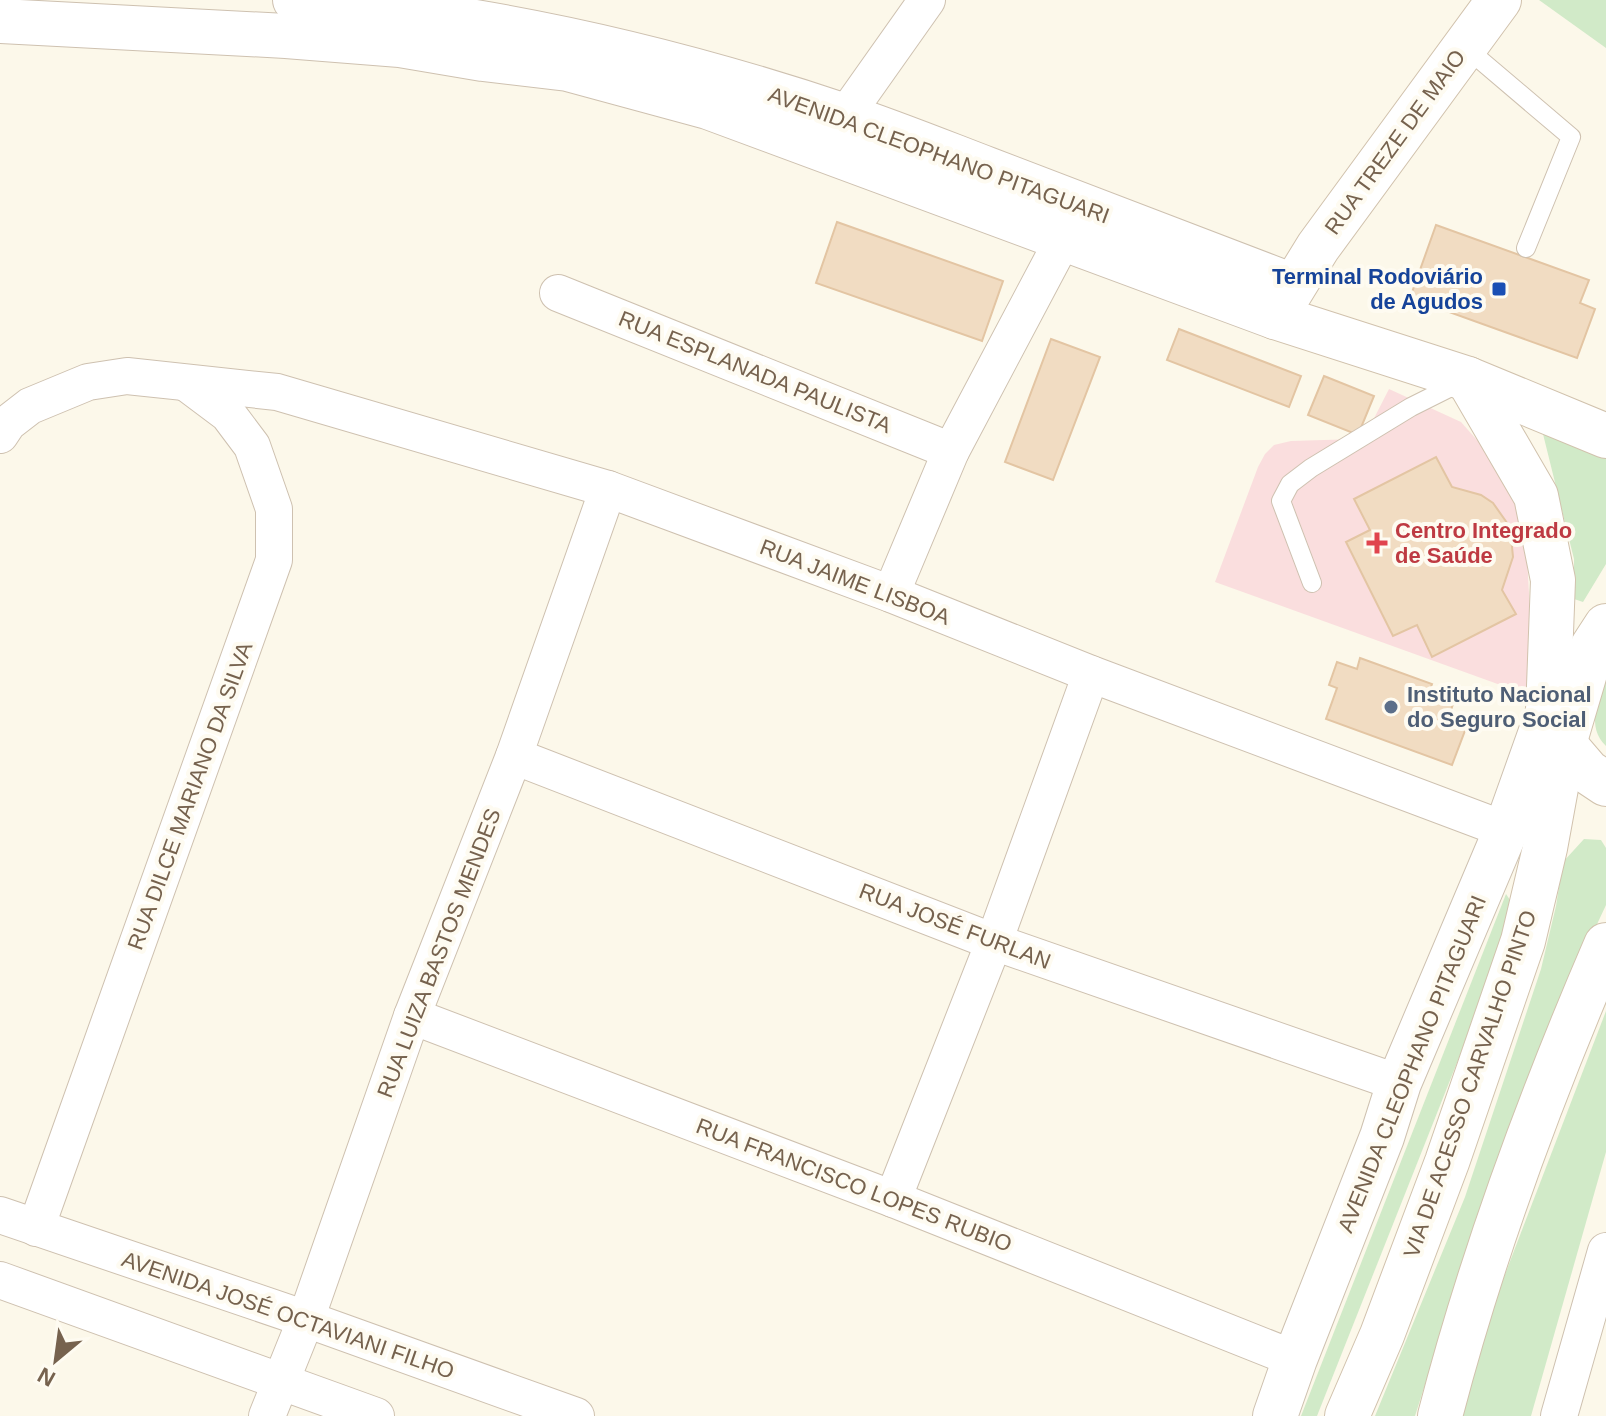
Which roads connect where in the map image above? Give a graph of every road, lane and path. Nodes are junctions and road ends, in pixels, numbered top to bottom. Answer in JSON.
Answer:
{"nodes":[{"id":1,"x":295,"y":0,"type":"edge"},
{"id":2,"x":927,"y":0,"type":"edge"},
{"id":3,"x":1499,"y":0,"type":"edge"},
{"id":4,"x":0,"y":21,"type":"edge"},
{"id":5,"x":1465,"y":47,"type":"junction"},
{"id":6,"x":838,"y":135,"type":"junction"},
{"id":7,"x":1072,"y":222,"type":"junction"},
{"id":8,"x":1526,"y":248,"type":"dead end"},
{"id":9,"x":558,"y":293,"type":"dead end"},
{"id":10,"x":1284,"y":301,"type":"junction"},
{"id":11,"x":1468,"y":379,"type":"junction"},
{"id":12,"x":188,"y":384,"type":"junction"},
{"id":13,"x":0,"y":435,"type":"edge"},
{"id":14,"x":1606,"y":436,"type":"edge"},
{"id":15,"x":951,"y":451,"type":"junction"},
{"id":16,"x":608,"y":489,"type":"junction"},
{"id":17,"x":1312,"y":583,"type":"dead end"},
{"id":18,"x":891,"y":594,"type":"junction"},
{"id":19,"x":1606,"y":626,"type":"edge"},
{"id":20,"x":1091,"y":674,"type":"junction"},
{"id":21,"x":1556,"y":728,"type":"junction"},
{"id":22,"x":514,"y":756,"type":"junction"},
{"id":23,"x":1606,"y":784,"type":"edge"},
{"id":24,"x":1506,"y":830,"type":"junction"},
{"id":25,"x":994,"y":942,"type":"junction"},
{"id":26,"x":1606,"y":945,"type":"edge"},
{"id":27,"x":412,"y":1016,"type":"junction"},
{"id":28,"x":1399,"y":1083,"type":"junction"},
{"id":29,"x":893,"y":1199,"type":"junction"},
{"id":30,"x":0,"y":1215,"type":"edge"},
{"id":31,"x":36,"y":1228,"type":"junction"},
{"id":32,"x":1605,"y":1258,"type":"edge"},
{"id":33,"x":4,"y":1292,"type":"edge"},
{"id":34,"x":306,"y":1319,"type":"junction"},
{"id":35,"x":1295,"y":1359,"type":"junction"},
{"id":36,"x":280,"y":1380,"type":"junction"},
{"id":37,"x":267,"y":1416,"type":"edge"},
{"id":38,"x":376,"y":1416,"type":"edge"},
{"id":39,"x":576,"y":1416,"type":"edge"},
{"id":40,"x":1275,"y":1416,"type":"edge"},
{"id":41,"x":1347,"y":1416,"type":"edge"},
{"id":42,"x":1440,"y":1416,"type":"edge"},
{"id":43,"x":1559,"y":1416,"type":"edge"}],
"edges":[{"from":1,"to":6,"type":"street","name":"AVENIDA CLEOPHANO PITAGUARI"},
{"from":2,"to":6,"type":"street"},
{"from":3,"to":5,"type":"street","name":"RUA TREZE DE MAIO"},
{"from":4,"to":6,"type":"street"},
{"from":5,"to":8,"type":"lane"},
{"from":5,"to":10,"type":"street","name":"RUA TREZE DE MAIO"},
{"from":6,"to":7,"type":"street","name":"AVENIDA CLEOPHANO PITAGUARI"},
{"from":7,"to":10,"type":"street","name":"AVENIDA CLEOPHANO PITAGUARI"},
{"from":7,"to":15,"type":"street"},
{"from":9,"to":15,"type":"street","name":"RUA ESPLANADA PAULISTA"},
{"from":10,"to":11,"type":"street","name":"AVENIDA CLEOPHANO PITAGUARI"},
{"from":11,"to":14,"type":"street","name":"AVENIDA CLEOPHANO PITAGUARI"},
{"from":11,"to":17,"type":"lane"},
{"from":11,"to":21,"type":"street","name":"AVENIDA CLEOPHANO PITAGUARI"},
{"from":12,"to":13,"type":"street","name":"RUA JAIME LISBOA"},
{"from":12,"to":16,"type":"street","name":"RUA JAIME LISBOA"},
{"from":12,"to":31,"type":"street","name":"RUA DILCE MARIANO DA SILVA"},
{"from":15,"to":18,"type":"street"},
{"from":16,"to":18,"type":"street","name":"RUA JAIME LISBOA"},
{"from":16,"to":22,"type":"street","name":"RUA LUIZA BASTOS MENDES"},
{"from":18,"to":20,"type":"street","name":"RUA JAIME LISBOA"},
{"from":19,"to":21,"type":"street"},
{"from":20,"to":24,"type":"street","name":"RUA JAIME LISBOA"},
{"from":20,"to":25,"type":"street"},
{"from":21,"to":23,"type":"street"},
{"from":21,"to":24,"type":"street","name":"AVENIDA CLEOPHANO PITAGUARI"},
{"from":21,"to":41,"type":"street","name":"VIA DE ACESSO CARVALHO PINTO"},
{"from":22,"to":25,"type":"street","name":"RUA JOSÉ FURLAN"},
{"from":22,"to":27,"type":"street","name":"RUA LUIZA BASTOS MENDES"},
{"from":24,"to":28,"type":"street","name":"AVENIDA CLEOPHANO PITAGUARI"},
{"from":25,"to":28,"type":"street","name":"RUA JOSÉ FURLAN"},
{"from":25,"to":29,"type":"street"},
{"from":26,"to":42,"type":"street"},
{"from":27,"to":29,"type":"street","name":"RUA FRANCISCO LOPES RUBIO"},
{"from":27,"to":34,"type":"street","name":"RUA LUIZA BASTOS MENDES"},
{"from":28,"to":35,"type":"street","name":"AVENIDA CLEOPHANO PITAGUARI"},
{"from":29,"to":35,"type":"street","name":"RUA FRANCISCO LOPES RUBIO"},
{"from":30,"to":31,"type":"street","name":"AVENIDA JOSÉ OCTAVIANI FILHO"},
{"from":31,"to":34,"type":"street","name":"AVENIDA JOSÉ OCTAVIANI FILHO"},
{"from":32,"to":43,"type":"street"},
{"from":33,"to":36,"type":"street"},
{"from":34,"to":36,"type":"street","name":"RUA LUIZA BASTOS MENDES"},
{"from":34,"to":39,"type":"street","name":"AVENIDA JOSÉ OCTAVIANI FILHO"},
{"from":35,"to":40,"type":"street","name":"AVENIDA CLEOPHANO PITAGUARI"},
{"from":36,"to":37,"type":"street","name":"RUA LUIZA BASTOS MENDES"},
{"from":36,"to":38,"type":"street"}]}
